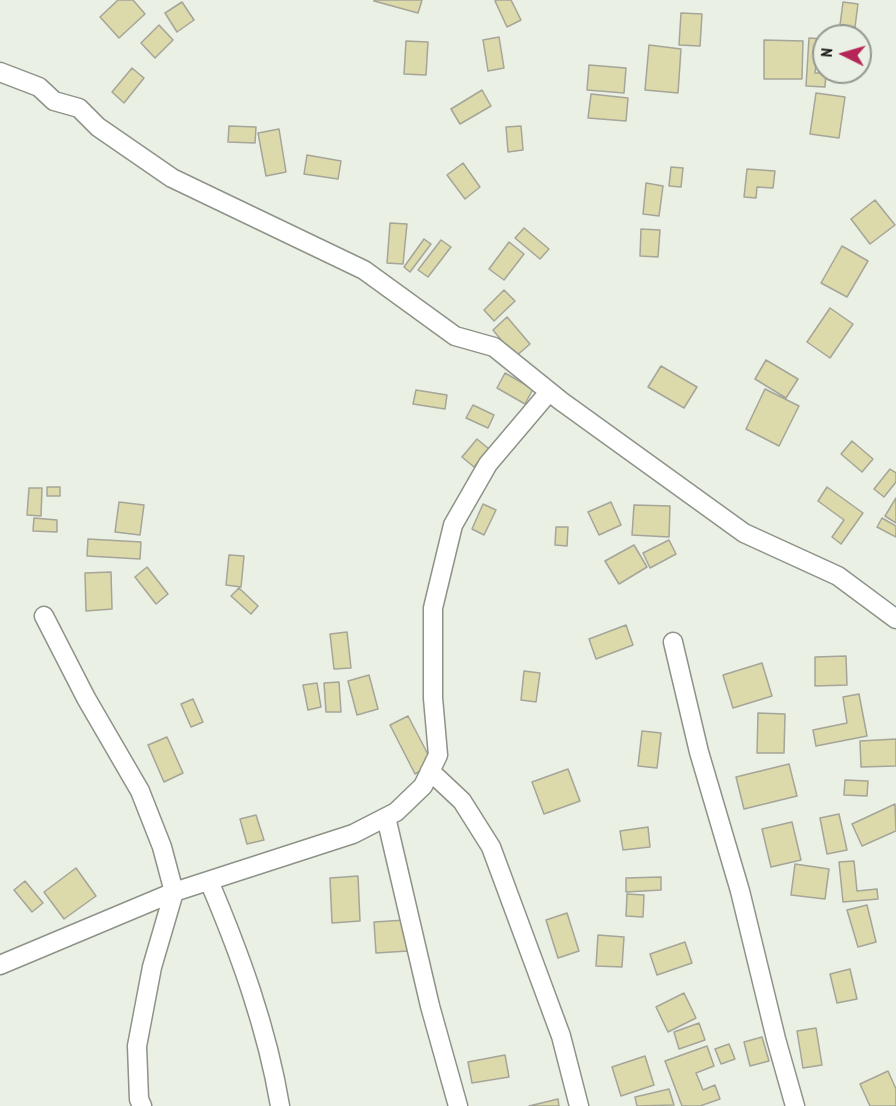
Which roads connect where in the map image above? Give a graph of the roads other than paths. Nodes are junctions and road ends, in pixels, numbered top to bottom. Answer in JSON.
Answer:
{"nodes":[{"id":1,"x":0,"y":72,"type":"edge"},
{"id":2,"x":549,"y":392,"type":"junction"},
{"id":3,"x":44,"y":616,"type":"dead end"},
{"id":4,"x":896,"y":619,"type":"edge"},
{"id":5,"x":673,"y":642,"type":"dead end"},
{"id":6,"x":430,"y":771,"type":"junction"},
{"id":7,"x":386,"y":818,"type":"junction"},
{"id":8,"x":209,"y":881,"type":"junction"},
{"id":9,"x":174,"y":892,"type":"junction"},
{"id":10,"x":0,"y":965,"type":"edge"},
{"id":11,"x":142,"y":1106,"type":"edge"},
{"id":12,"x":280,"y":1106,"type":"edge"},
{"id":13,"x":458,"y":1106,"type":"edge"},
{"id":14,"x":579,"y":1106,"type":"edge"},
{"id":15,"x":795,"y":1106,"type":"edge"}],
"edges":[{"from":1,"to":2,"type":"street"},
{"from":2,"to":4,"type":"street"},
{"from":2,"to":6,"type":"street"},
{"from":3,"to":9,"type":"street"},
{"from":5,"to":15,"type":"street"},
{"from":6,"to":7,"type":"street"},
{"from":6,"to":14,"type":"street"},
{"from":7,"to":8,"type":"street"},
{"from":7,"to":13,"type":"street"},
{"from":8,"to":9,"type":"street"},
{"from":8,"to":12,"type":"street"},
{"from":9,"to":10,"type":"street"},
{"from":9,"to":11,"type":"street"}]}
